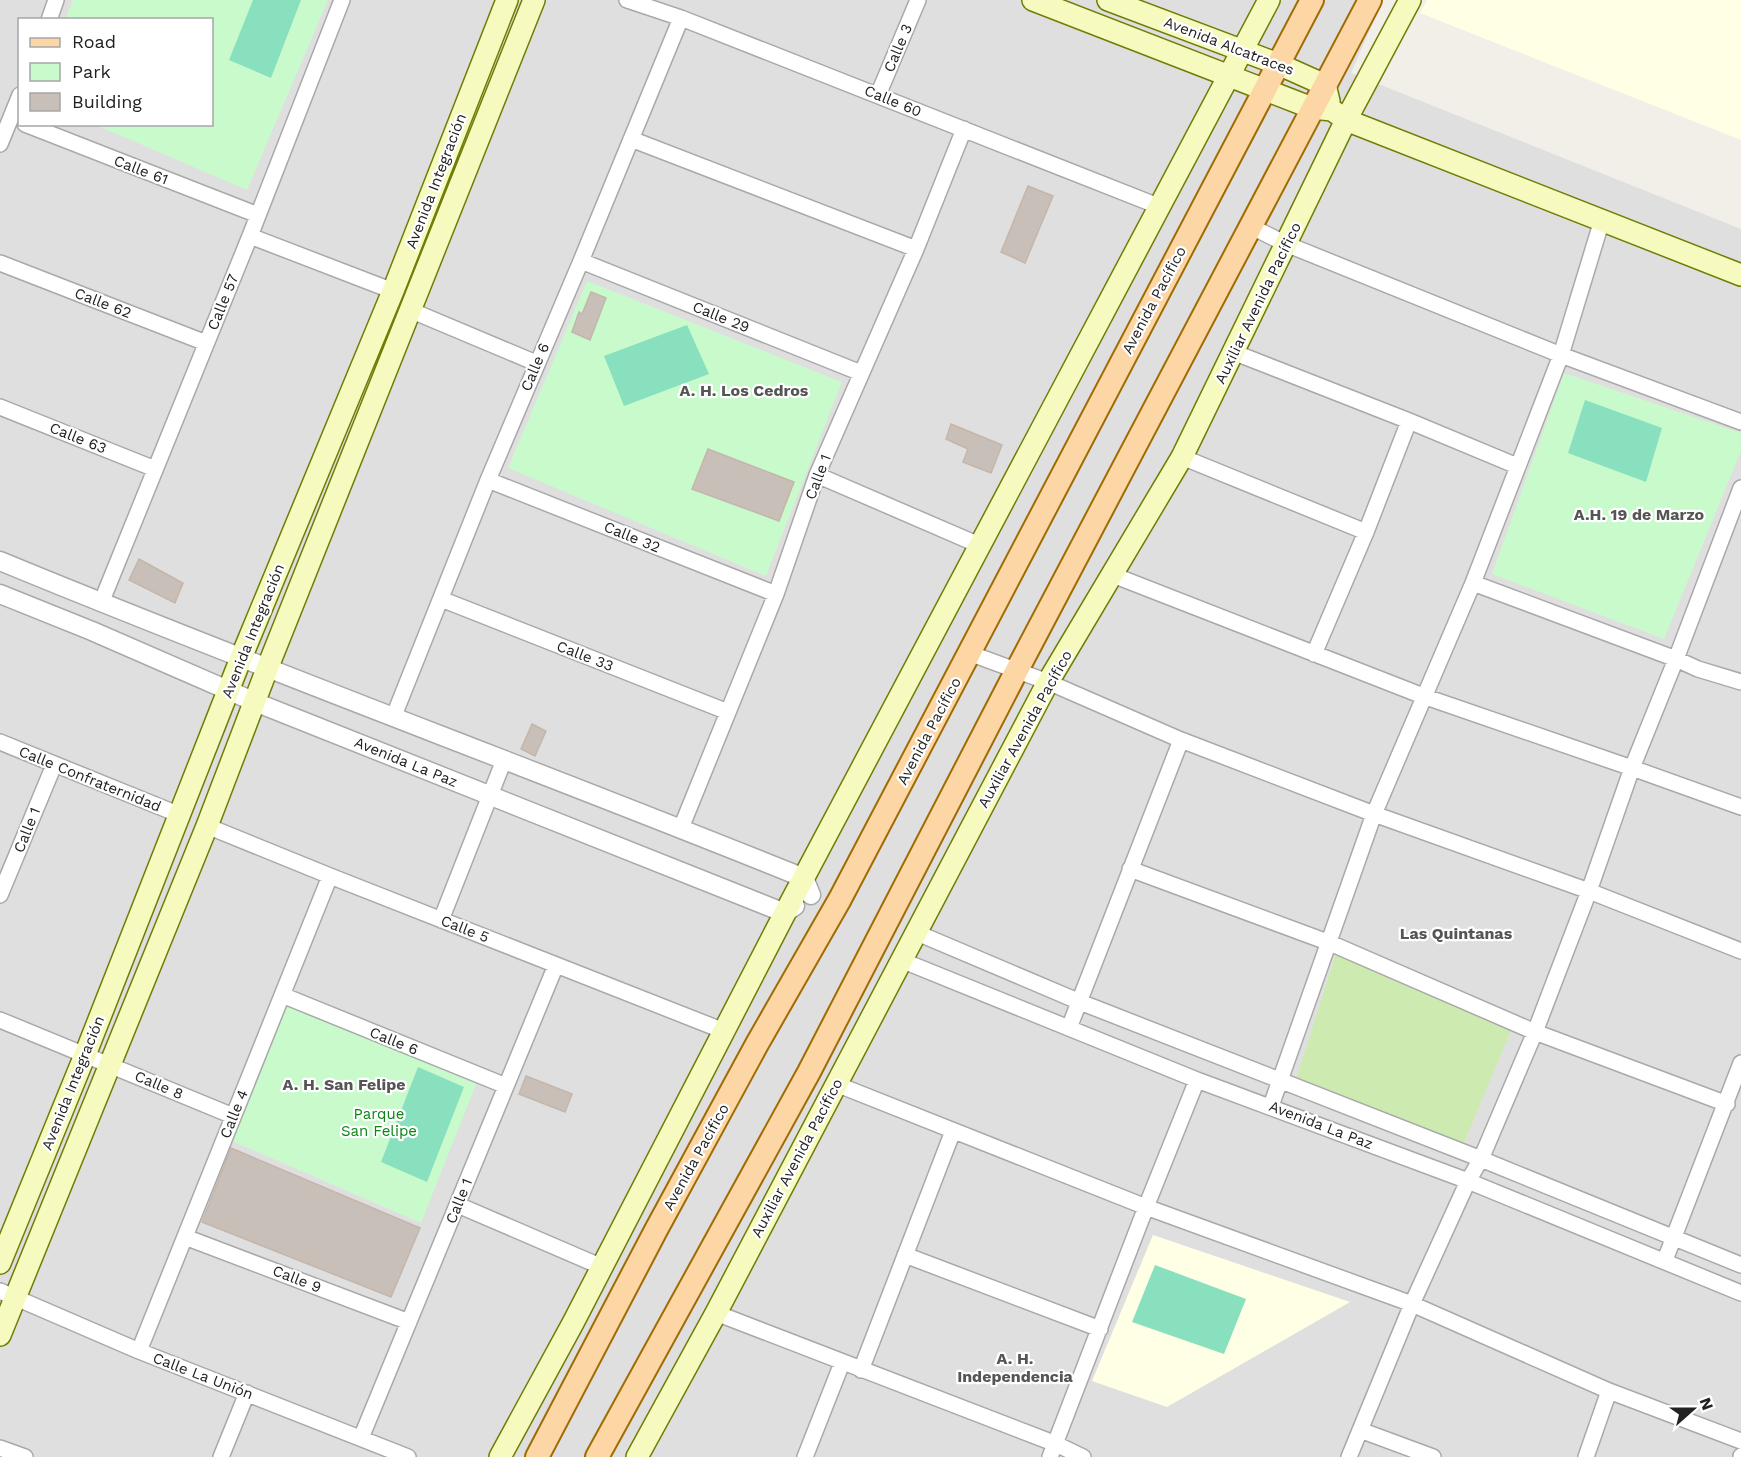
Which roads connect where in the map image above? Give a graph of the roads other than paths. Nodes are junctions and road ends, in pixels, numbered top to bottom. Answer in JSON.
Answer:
{"nodes":[{"id":1,"x":56,"y":0,"type":"edge"},
{"id":2,"x":342,"y":0,"type":"edge"},
{"id":3,"x":507,"y":0,"type":"edge"},
{"id":4,"x":534,"y":0,"type":"edge"},
{"id":5,"x":627,"y":0,"type":"edge"},
{"id":6,"x":918,"y":0,"type":"edge"},
{"id":7,"x":1033,"y":0,"type":"edge"},
{"id":8,"x":1108,"y":0,"type":"edge"},
{"id":9,"x":1269,"y":0,"type":"edge"},
{"id":10,"x":1312,"y":0,"type":"edge"},
{"id":11,"x":1370,"y":0,"type":"edge"},
{"id":12,"x":1410,"y":0,"type":"edge"},
{"id":13,"x":50,"y":18,"type":"edge"},
{"id":14,"x":681,"y":18,"type":"junction"},
{"id":15,"x":1242,"y":50,"type":"junction"},
{"id":16,"x":1278,"y":64,"type":"junction"},
{"id":17,"x":1228,"y":75,"type":"junction"},
{"id":18,"x":1324,"y":85,"type":"junction"},
{"id":19,"x":1264,"y":89,"type":"junction"},
{"id":20,"x":878,"y":95,"type":"junction"},
{"id":21,"x":1330,"y":113,"type":"junction"},
{"id":22,"x":18,"y":122,"type":"edge"},
{"id":23,"x":28,"y":126,"type":"edge"},
{"id":24,"x":964,"y":129,"type":"junction"},
{"id":25,"x":1,"y":139,"type":"edge"},
{"id":26,"x":631,"y":139,"type":"junction"},
{"id":27,"x":1158,"y":206,"type":"junction"},
{"id":28,"x":258,"y":215,"type":"junction"},
{"id":29,"x":1602,"y":220,"type":"junction"},
{"id":30,"x":1250,"y":226,"type":"junction"},
{"id":31,"x":249,"y":236,"type":"junction"},
{"id":32,"x":1286,"y":244,"type":"junction"},
{"id":33,"x":916,"y":249,"type":"junction"},
{"id":34,"x":581,"y":261,"type":"junction"},
{"id":35,"x":0,"y":263,"type":"edge"},
{"id":36,"x":1741,"y":275,"type":"edge"},
{"id":37,"x":393,"y":291,"type":"junction"},
{"id":38,"x":410,"y":310,"type":"junction"},
{"id":39,"x":206,"y":342,"type":"junction"},
{"id":40,"x":1233,"y":352,"type":"junction"},
{"id":41,"x":1561,"y":355,"type":"junction"},
{"id":42,"x":536,"y":363,"type":"junction"},
{"id":43,"x":861,"y":373,"type":"junction"},
{"id":44,"x":0,"y":407,"type":"edge"},
{"id":45,"x":1409,"y":421,"type":"junction"},
{"id":46,"x":1741,"y":422,"type":"edge"},
{"id":47,"x":1182,"y":457,"type":"junction"},
{"id":48,"x":1518,"y":466,"type":"junction"},
{"id":49,"x":155,"y":469,"type":"junction"},
{"id":50,"x":817,"y":475,"type":"junction"},
{"id":51,"x":488,"y":480,"type":"junction"},
{"id":52,"x":1741,"y":488,"type":"edge"},
{"id":53,"x":1366,"y":532,"type":"junction"},
{"id":54,"x":979,"y":545,"type":"junction"},
{"id":55,"x":0,"y":562,"type":"edge"},
{"id":56,"x":1113,"y":576,"type":"junction"},
{"id":57,"x":1473,"y":583,"type":"junction"},
{"id":58,"x":0,"y":594,"type":"edge"},
{"id":59,"x":776,"y":594,"type":"junction"},
{"id":60,"x":441,"y":599,"type":"junction"},
{"id":61,"x":101,"y":603,"type":"junction"},
{"id":62,"x":969,"y":653,"type":"junction"},
{"id":63,"x":1314,"y":654,"type":"junction"},
{"id":64,"x":241,"y":658,"type":"junction"},
{"id":65,"x":1676,"y":658,"type":"junction"},
{"id":66,"x":267,"y":669,"type":"junction"},
{"id":67,"x":1017,"y":670,"type":"junction"},
{"id":68,"x":1048,"y":682,"type":"junction"},
{"id":69,"x":1741,"y":682,"type":"edge"},
{"id":70,"x":229,"y":691,"type":"junction"},
{"id":71,"x":1423,"y":696,"type":"junction"},
{"id":72,"x":255,"y":702,"type":"junction"},
{"id":73,"x":728,"y":712,"type":"junction"},
{"id":74,"x":393,"y":717,"type":"junction"},
{"id":75,"x":1181,"y":740,"type":"junction"},
{"id":76,"x":0,"y":742,"type":"edge"},
{"id":77,"x":504,"y":760,"type":"junction"},
{"id":78,"x":54,"y":765,"type":"junction"},
{"id":79,"x":1632,"y":768,"type":"junction"},
{"id":80,"x":491,"y":795,"type":"junction"},
{"id":81,"x":1741,"y":807,"type":"edge"},
{"id":82,"x":1374,"y":814,"type":"junction"},
{"id":83,"x":180,"y":815,"type":"junction"},
{"id":84,"x":207,"y":826,"type":"junction"},
{"id":85,"x":681,"y":828,"type":"junction"},
{"id":86,"x":1130,"y":869,"type":"junction"},
{"id":87,"x":330,"y":876,"type":"junction"},
{"id":88,"x":807,"y":886,"type":"junction"},
{"id":89,"x":1589,"y":891,"type":"junction"},
{"id":90,"x":0,"y":895,"type":"edge"},
{"id":91,"x":840,"y":899,"type":"junction"},
{"id":92,"x":785,"y":913,"type":"junction"},
{"id":93,"x":441,"y":920,"type":"junction"},
{"id":94,"x":915,"y":932,"type":"junction"},
{"id":95,"x":1330,"y":943,"type":"junction"},
{"id":96,"x":1741,"y":951,"type":"edge"},
{"id":97,"x":901,"y":960,"type":"junction"},
{"id":98,"x":556,"y":965,"type":"junction"},
{"id":99,"x":282,"y":995,"type":"junction"},
{"id":100,"x":1080,"y":1002,"type":"junction"},
{"id":101,"x":0,"y":1020,"type":"edge"},
{"id":102,"x":1069,"y":1028,"type":"junction"},
{"id":103,"x":724,"y":1031,"type":"junction"},
{"id":104,"x":1535,"y":1032,"type":"junction"},
{"id":105,"x":85,"y":1055,"type":"junction"},
{"id":106,"x":1741,"y":1063,"type":"edge"},
{"id":107,"x":111,"y":1065,"type":"junction"},
{"id":108,"x":1197,"y":1080,"type":"junction"},
{"id":109,"x":1281,"y":1081,"type":"junction"},
{"id":110,"x":837,"y":1084,"type":"junction"},
{"id":111,"x":506,"y":1086,"type":"junction"},
{"id":112,"x":1727,"y":1104,"type":"junction"},
{"id":113,"x":1271,"y":1106,"type":"junction"},
{"id":114,"x":233,"y":1116,"type":"junction"},
{"id":115,"x":953,"y":1131,"type":"junction"},
{"id":116,"x":1481,"y":1160,"type":"junction"},
{"id":117,"x":1468,"y":1180,"type":"junction"},
{"id":118,"x":458,"y":1205,"type":"junction"},
{"id":119,"x":1146,"y":1207,"type":"junction"},
{"id":120,"x":185,"y":1236,"type":"junction"},
{"id":121,"x":1675,"y":1238,"type":"junction"},
{"id":122,"x":905,"y":1256,"type":"junction"},
{"id":123,"x":1665,"y":1260,"type":"junction"},
{"id":124,"x":0,"y":1263,"type":"edge"},
{"id":125,"x":1741,"y":1265,"type":"edge"},
{"id":126,"x":602,"y":1267,"type":"junction"},
{"id":127,"x":1741,"y":1293,"type":"edge"},
{"id":128,"x":8,"y":1294,"type":"edge"},
{"id":129,"x":1412,"y":1304,"type":"junction"},
{"id":130,"x":716,"y":1313,"type":"junction"},
{"id":131,"x":409,"y":1322,"type":"junction"},
{"id":132,"x":1100,"y":1329,"type":"junction"},
{"id":133,"x":0,"y":1335,"type":"edge"},
{"id":134,"x":139,"y":1351,"type":"junction"},
{"id":135,"x":842,"y":1363,"type":"junction"},
{"id":136,"x":861,"y":1370,"type":"junction"},
{"id":137,"x":1609,"y":1391,"type":"junction"},
{"id":138,"x":247,"y":1393,"type":"junction"},
{"id":139,"x":1360,"y":1430,"type":"junction"},
{"id":140,"x":361,"y":1438,"type":"junction"},
{"id":141,"x":1741,"y":1441,"type":"edge"},
{"id":142,"x":0,"y":1448,"type":"edge"},
{"id":143,"x":1053,"y":1451,"type":"edge"},
{"id":144,"x":25,"y":1457,"type":"edge"},
{"id":145,"x":221,"y":1457,"type":"edge"},
{"id":146,"x":408,"y":1457,"type":"edge"},
{"id":147,"x":500,"y":1457,"type":"edge"},
{"id":148,"x":537,"y":1457,"type":"edge"},
{"id":149,"x":597,"y":1457,"type":"edge"},
{"id":150,"x":637,"y":1457,"type":"edge"},
{"id":151,"x":805,"y":1457,"type":"edge"},
{"id":152,"x":1083,"y":1457,"type":"edge"},
{"id":153,"x":1349,"y":1457,"type":"edge"},
{"id":154,"x":1433,"y":1457,"type":"edge"},
{"id":155,"x":1586,"y":1457,"type":"edge"}],
"edges":[{"from":1,"to":13,"type":"street"},
{"from":2,"to":28,"type":"street","name":"Calle 57"},
{"from":3,"to":37,"type":"main road","name":"Avenida Integración"},
{"from":4,"to":38,"type":"main road"},
{"from":5,"to":14,"type":"street","name":"Calle 60"},
{"from":6,"to":20,"type":"street","name":"Calle 3"},
{"from":7,"to":17,"type":"main road"},
{"from":8,"to":15,"type":"main road","name":"Avenida Alcatraces"},
{"from":9,"to":15,"type":"main road"},
{"from":10,"to":16,"type":"main road","name":"Avenida Pacífico"},
{"from":11,"to":18,"type":"main road"},
{"from":12,"to":21,"type":"main road","name":"Auxiliar Avenida Pacífico"},
{"from":14,"to":20,"type":"street","name":"Calle 60"},
{"from":14,"to":26,"type":"street","name":"Calle 6"},
{"from":15,"to":16,"type":"main road","name":"Avenida Alcatraces"},
{"from":15,"to":17,"type":"main road"},
{"from":16,"to":18,"type":"main road","name":"Avenida Alcatraces"},
{"from":16,"to":19,"type":"main road","name":"Avenida Pacífico"},
{"from":17,"to":19,"type":"main road"},
{"from":17,"to":27,"type":"main road"},
{"from":18,"to":21,"type":"main road"},
{"from":19,"to":21,"type":"main road"},
{"from":19,"to":62,"type":"main road","name":"Avenida Pacífico"},
{"from":20,"to":24,"type":"street","name":"Calle 60"},
{"from":21,"to":29,"type":"main road"},
{"from":21,"to":30,"type":"main road"},
{"from":21,"to":32,"type":"main road","name":"Auxiliar Avenida Pacífico"},
{"from":22,"to":25,"type":"street"},
{"from":23,"to":28,"type":"street","name":"Calle 61"},
{"from":24,"to":27,"type":"street","name":"Calle 60"},
{"from":24,"to":33,"type":"street","name":"Calle 1"},
{"from":26,"to":33,"type":"street"},
{"from":26,"to":34,"type":"street","name":"Calle 6"},
{"from":27,"to":54,"type":"main road"},
{"from":28,"to":31,"type":"street","name":"Calle 57"},
{"from":29,"to":36,"type":"main road"},
{"from":29,"to":41,"type":"street"},
{"from":30,"to":32,"type":"street"},
{"from":30,"to":67,"type":"main road"},
{"from":31,"to":37,"type":"street"},
{"from":31,"to":39,"type":"street","name":"Calle 57"},
{"from":32,"to":40,"type":"main road","name":"Auxiliar Avenida Pacífico"},
{"from":32,"to":41,"type":"street"},
{"from":33,"to":43,"type":"street","name":"Calle 1"},
{"from":34,"to":42,"type":"street","name":"Calle 6"},
{"from":34,"to":43,"type":"street","name":"Calle 29"},
{"from":35,"to":39,"type":"street","name":"Calle 62"},
{"from":37,"to":64,"type":"main road","name":"Avenida Integración"},
{"from":38,"to":42,"type":"street"},
{"from":38,"to":66,"type":"main road"},
{"from":39,"to":49,"type":"street","name":"Calle 57"},
{"from":40,"to":45,"type":"street"},
{"from":40,"to":47,"type":"main road","name":"Auxiliar Avenida Pacífico"},
{"from":41,"to":46,"type":"street"},
{"from":41,"to":48,"type":"street"},
{"from":42,"to":51,"type":"street","name":"Calle 6"},
{"from":43,"to":50,"type":"street","name":"Calle 1"},
{"from":44,"to":49,"type":"street","name":"Calle 63"},
{"from":45,"to":48,"type":"street"},
{"from":45,"to":53,"type":"street"},
{"from":47,"to":53,"type":"street"},
{"from":47,"to":56,"type":"main road","name":"Auxiliar Avenida Pacífico"},
{"from":48,"to":57,"type":"street"},
{"from":49,"to":61,"type":"street","name":"Calle 57"},
{"from":50,"to":54,"type":"street"},
{"from":50,"to":59,"type":"street","name":"Calle 1"},
{"from":51,"to":59,"type":"street","name":"Calle 32"},
{"from":51,"to":60,"type":"street","name":"Calle 6"},
{"from":52,"to":65,"type":"street"},
{"from":53,"to":63,"type":"street"},
{"from":54,"to":88,"type":"main road"},
{"from":55,"to":61,"type":"street"},
{"from":56,"to":63,"type":"street"},
{"from":56,"to":68,"type":"main road","name":"Auxiliar Avenida Pacífico"},
{"from":57,"to":65,"type":"street"},
{"from":57,"to":71,"type":"street"},
{"from":58,"to":70,"type":"street","name":"Avenida La Paz"},
{"from":59,"to":73,"type":"street","name":"Calle 1"},
{"from":60,"to":73,"type":"street","name":"Calle 33"},
{"from":60,"to":74,"type":"street","name":"Calle 6"},
{"from":61,"to":64,"type":"street"},
{"from":62,"to":67,"type":"street"},
{"from":62,"to":91,"type":"main road","name":"Avenida Pacífico"},
{"from":63,"to":71,"type":"street"},
{"from":64,"to":66,"type":"street"},
{"from":64,"to":70,"type":"main road","name":"Avenida Integración"},
{"from":65,"to":69,"type":"street"},
{"from":65,"to":79,"type":"street"},
{"from":66,"to":72,"type":"main road"},
{"from":66,"to":74,"type":"street"},
{"from":67,"to":68,"type":"street"},
{"from":67,"to":149,"type":"main road"},
{"from":68,"to":75,"type":"street"},
{"from":68,"to":94,"type":"main road","name":"Auxiliar Avenida Pacífico"},
{"from":70,"to":72,"type":"street","name":"Avenida La Paz"},
{"from":70,"to":83,"type":"main road","name":"Avenida Integración"},
{"from":71,"to":79,"type":"street"},
{"from":71,"to":82,"type":"street"},
{"from":72,"to":80,"type":"street","name":"Avenida La Paz"},
{"from":72,"to":84,"type":"main road"},
{"from":73,"to":85,"type":"street","name":"Calle 1"},
{"from":74,"to":77,"type":"street"},
{"from":75,"to":82,"type":"street"},
{"from":75,"to":86,"type":"street"},
{"from":76,"to":78,"type":"street","name":"Calle Confraternidad"},
{"from":77,"to":80,"type":"street"},
{"from":77,"to":85,"type":"street"},
{"from":78,"to":83,"type":"street","name":"Calle Confraternidad"},
{"from":78,"to":90,"type":"street","name":"Calle 1"},
{"from":79,"to":81,"type":"street"},
{"from":79,"to":89,"type":"street"},
{"from":80,"to":92,"type":"street","name":"Avenida La Paz"},
{"from":80,"to":93,"type":"street"},
{"from":82,"to":89,"type":"street"},
{"from":82,"to":95,"type":"street"},
{"from":83,"to":105,"type":"main road","name":"Avenida Integración"},
{"from":84,"to":87,"type":"street","name":"Calle 5"},
{"from":84,"to":107,"type":"main road"},
{"from":85,"to":88,"type":"street"},
{"from":86,"to":95,"type":"street"},
{"from":86,"to":100,"type":"street"},
{"from":87,"to":93,"type":"street","name":"Calle 5"},
{"from":87,"to":99,"type":"street","name":"Calle 4"},
{"from":88,"to":91,"type":"street"},
{"from":88,"to":92,"type":"main road"},
{"from":89,"to":96,"type":"street"},
{"from":89,"to":104,"type":"street"},
{"from":91,"to":148,"type":"main road","name":"Avenida Pacífico"},
{"from":92,"to":103,"type":"main road"},
{"from":93,"to":98,"type":"street","name":"Calle 5"},
{"from":94,"to":97,"type":"main road","name":"Auxiliar Avenida Pacífico"},
{"from":94,"to":100,"type":"street"},
{"from":95,"to":104,"type":"street"},
{"from":95,"to":109,"type":"street"},
{"from":97,"to":102,"type":"street","name":"Avenida La Paz"},
{"from":97,"to":110,"type":"main road","name":"Auxiliar Avenida Pacífico"},
{"from":98,"to":103,"type":"street","name":"Calle 5"},
{"from":98,"to":111,"type":"street","name":"Calle 1"},
{"from":99,"to":111,"type":"street","name":"Calle 6"},
{"from":99,"to":114,"type":"street","name":"Calle 4"},
{"from":100,"to":102,"type":"street"},
{"from":100,"to":109,"type":"street"},
{"from":101,"to":105,"type":"street"},
{"from":102,"to":108,"type":"street","name":"Avenida La Paz"},
{"from":103,"to":126,"type":"main road"},
{"from":104,"to":112,"type":"street"},
{"from":104,"to":116,"type":"street"},
{"from":105,"to":107,"type":"street","name":"Calle 8"},
{"from":105,"to":124,"type":"main road","name":"Avenida Integración"},
{"from":106,"to":112,"type":"street"},
{"from":107,"to":114,"type":"street","name":"Calle 8"},
{"from":107,"to":128,"type":"main road"},
{"from":108,"to":113,"type":"street","name":"Avenida La Paz"},
{"from":108,"to":119,"type":"street"},
{"from":109,"to":113,"type":"street"},
{"from":109,"to":116,"type":"street"},
{"from":110,"to":115,"type":"street"},
{"from":110,"to":130,"type":"main road","name":"Auxiliar Avenida Pacífico"},
{"from":111,"to":118,"type":"street","name":"Calle 1"},
{"from":112,"to":121,"type":"street"},
{"from":113,"to":117,"type":"street","name":"Avenida La Paz"},
{"from":114,"to":120,"type":"street","name":"Calle 4"},
{"from":115,"to":119,"type":"street"},
{"from":115,"to":122,"type":"street"},
{"from":116,"to":117,"type":"street"},
{"from":116,"to":121,"type":"street"},
{"from":117,"to":123,"type":"street","name":"Avenida La Paz"},
{"from":117,"to":129,"type":"street"},
{"from":118,"to":126,"type":"street"},
{"from":118,"to":131,"type":"street","name":"Calle 1"},
{"from":119,"to":129,"type":"street"},
{"from":119,"to":132,"type":"street"},
{"from":120,"to":131,"type":"street","name":"Calle 9"},
{"from":120,"to":134,"type":"street","name":"Calle 4"},
{"from":121,"to":123,"type":"street"},
{"from":121,"to":125,"type":"street"},
{"from":122,"to":132,"type":"street"},
{"from":122,"to":136,"type":"street"},
{"from":123,"to":127,"type":"street","name":"Avenida La Paz"},
{"from":126,"to":147,"type":"main road"},
{"from":128,"to":133,"type":"main road"},
{"from":128,"to":134,"type":"street","name":"Calle La Unión"},
{"from":129,"to":137,"type":"street"},
{"from":129,"to":139,"type":"street"},
{"from":130,"to":135,"type":"street"},
{"from":130,"to":150,"type":"main road","name":"Auxiliar Avenida Pacífico"},
{"from":131,"to":140,"type":"street","name":"Calle 1"},
{"from":132,"to":143,"type":"street"},
{"from":134,"to":138,"type":"street","name":"Calle La Unión"},
{"from":135,"to":136,"type":"street"},
{"from":135,"to":151,"type":"street"},
{"from":136,"to":143,"type":"street"},
{"from":137,"to":141,"type":"street"},
{"from":137,"to":155,"type":"street"},
{"from":138,"to":140,"type":"street","name":"Calle La Unión"},
{"from":138,"to":145,"type":"street"},
{"from":139,"to":153,"type":"street"},
{"from":139,"to":154,"type":"street"},
{"from":140,"to":146,"type":"street","name":"Calle La Unión"},
{"from":142,"to":144,"type":"street"},
{"from":143,"to":152,"type":"street"}]}
